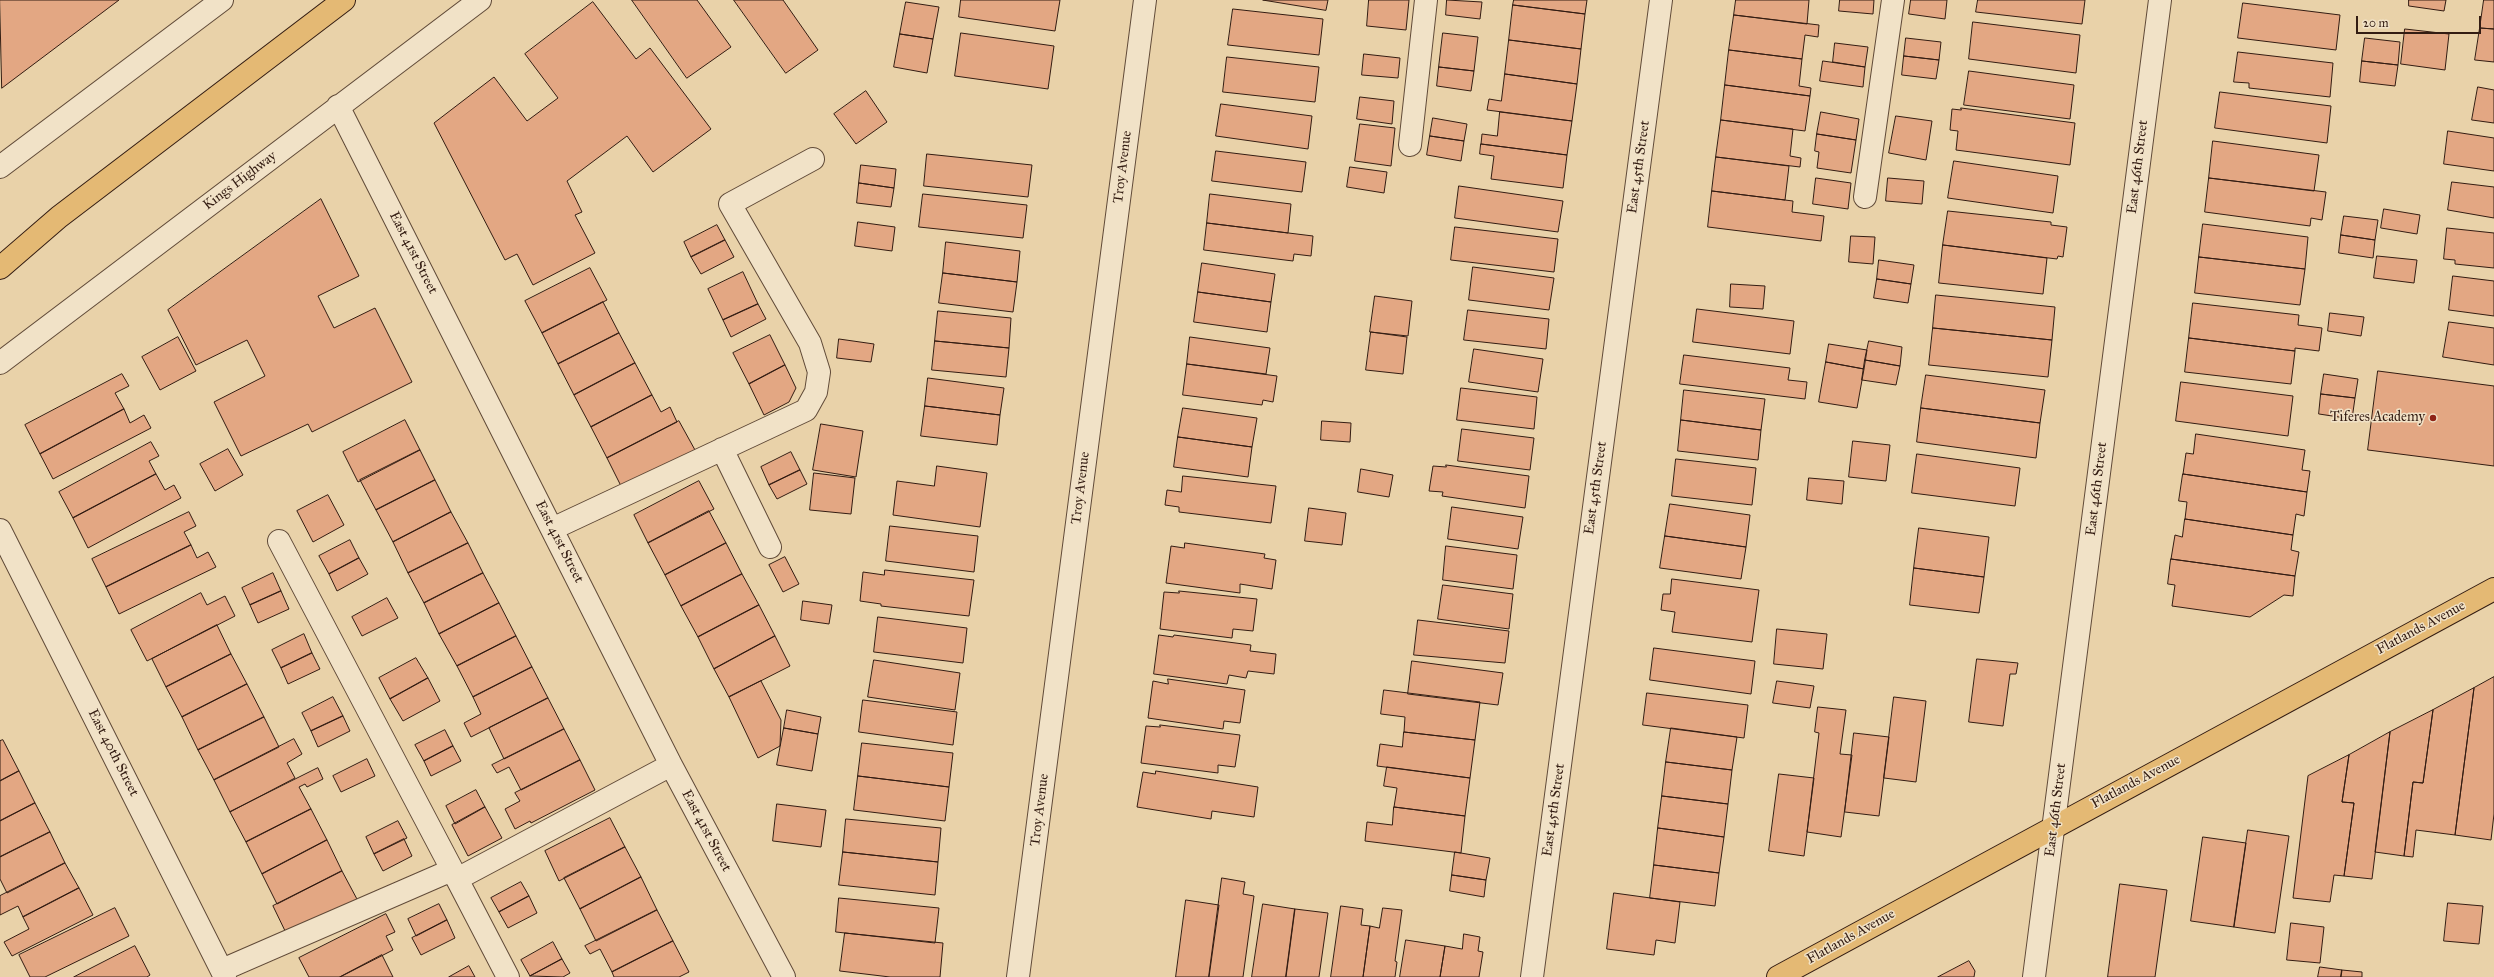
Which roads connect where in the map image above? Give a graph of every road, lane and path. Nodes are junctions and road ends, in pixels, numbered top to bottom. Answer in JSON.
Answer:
{"nodes":[{"id":1,"x":222,"y":0,"type":"edge"},
{"id":2,"x":344,"y":0,"type":"edge"},
{"id":3,"x":480,"y":0,"type":"edge"},
{"id":4,"x":1145,"y":0,"type":"edge"},
{"id":5,"x":1426,"y":0,"type":"edge"},
{"id":6,"x":1661,"y":0,"type":"edge"},
{"id":7,"x":1893,"y":0,"type":"edge"},
{"id":8,"x":2160,"y":0,"type":"edge"},
{"id":9,"x":338,"y":106,"type":"junction"},
{"id":10,"x":1410,"y":146,"type":"dead end"},
{"id":11,"x":813,"y":159,"type":"dead end"},
{"id":12,"x":0,"y":167,"type":"edge"},
{"id":13,"x":1865,"y":197,"type":"dead end"},
{"id":14,"x":0,"y":268,"type":"edge"},
{"id":15,"x":0,"y":363,"type":"edge"},
{"id":16,"x":722,"y":449,"type":"junction"},
{"id":17,"x":552,"y":529,"type":"junction"},
{"id":18,"x":0,"y":530,"type":"edge"},
{"id":19,"x":279,"y":542,"type":"dead end"},
{"id":20,"x":770,"y":547,"type":"dead end"},
{"id":21,"x":2494,"y":589,"type":"edge"},
{"id":22,"x":671,"y":765,"type":"junction"},
{"id":23,"x":2053,"y":827,"type":"junction"},
{"id":24,"x":454,"y":875,"type":"junction"},
{"id":25,"x":223,"y":974,"type":"edge"},
{"id":26,"x":508,"y":977,"type":"edge"},
{"id":27,"x":784,"y":977,"type":"edge"},
{"id":28,"x":1018,"y":977,"type":"edge"},
{"id":29,"x":1532,"y":977,"type":"edge"},
{"id":30,"x":1778,"y":977,"type":"edge"},
{"id":31,"x":2034,"y":977,"type":"edge"}],
"edges":[{"from":1,"to":12,"type":"street"},
{"from":2,"to":14,"type":"main road"},
{"from":3,"to":9,"type":"street","name":"Kings Highway"},
{"from":4,"to":28,"type":"street","name":"Troy Avenue"},
{"from":5,"to":10,"type":"street"},
{"from":6,"to":29,"type":"street","name":"East 45th Street"},
{"from":7,"to":13,"type":"street"},
{"from":8,"to":23,"type":"street","name":"East 46th Street"},
{"from":9,"to":15,"type":"street","name":"Kings Highway"},
{"from":9,"to":17,"type":"street","name":"East 41st Street"},
{"from":11,"to":16,"type":"street"},
{"from":16,"to":17,"type":"street"},
{"from":16,"to":20,"type":"street"},
{"from":17,"to":22,"type":"street","name":"East 41st Street"},
{"from":18,"to":25,"type":"street","name":"East 40th Street"},
{"from":19,"to":24,"type":"street"},
{"from":21,"to":23,"type":"main road","name":"Flatlands Avenue"},
{"from":22,"to":24,"type":"street"},
{"from":22,"to":27,"type":"street","name":"East 41st Street"},
{"from":23,"to":30,"type":"main road","name":"Flatlands Avenue"},
{"from":23,"to":31,"type":"street","name":"East 46th Street"},
{"from":24,"to":25,"type":"street"},
{"from":24,"to":26,"type":"street"}]}
